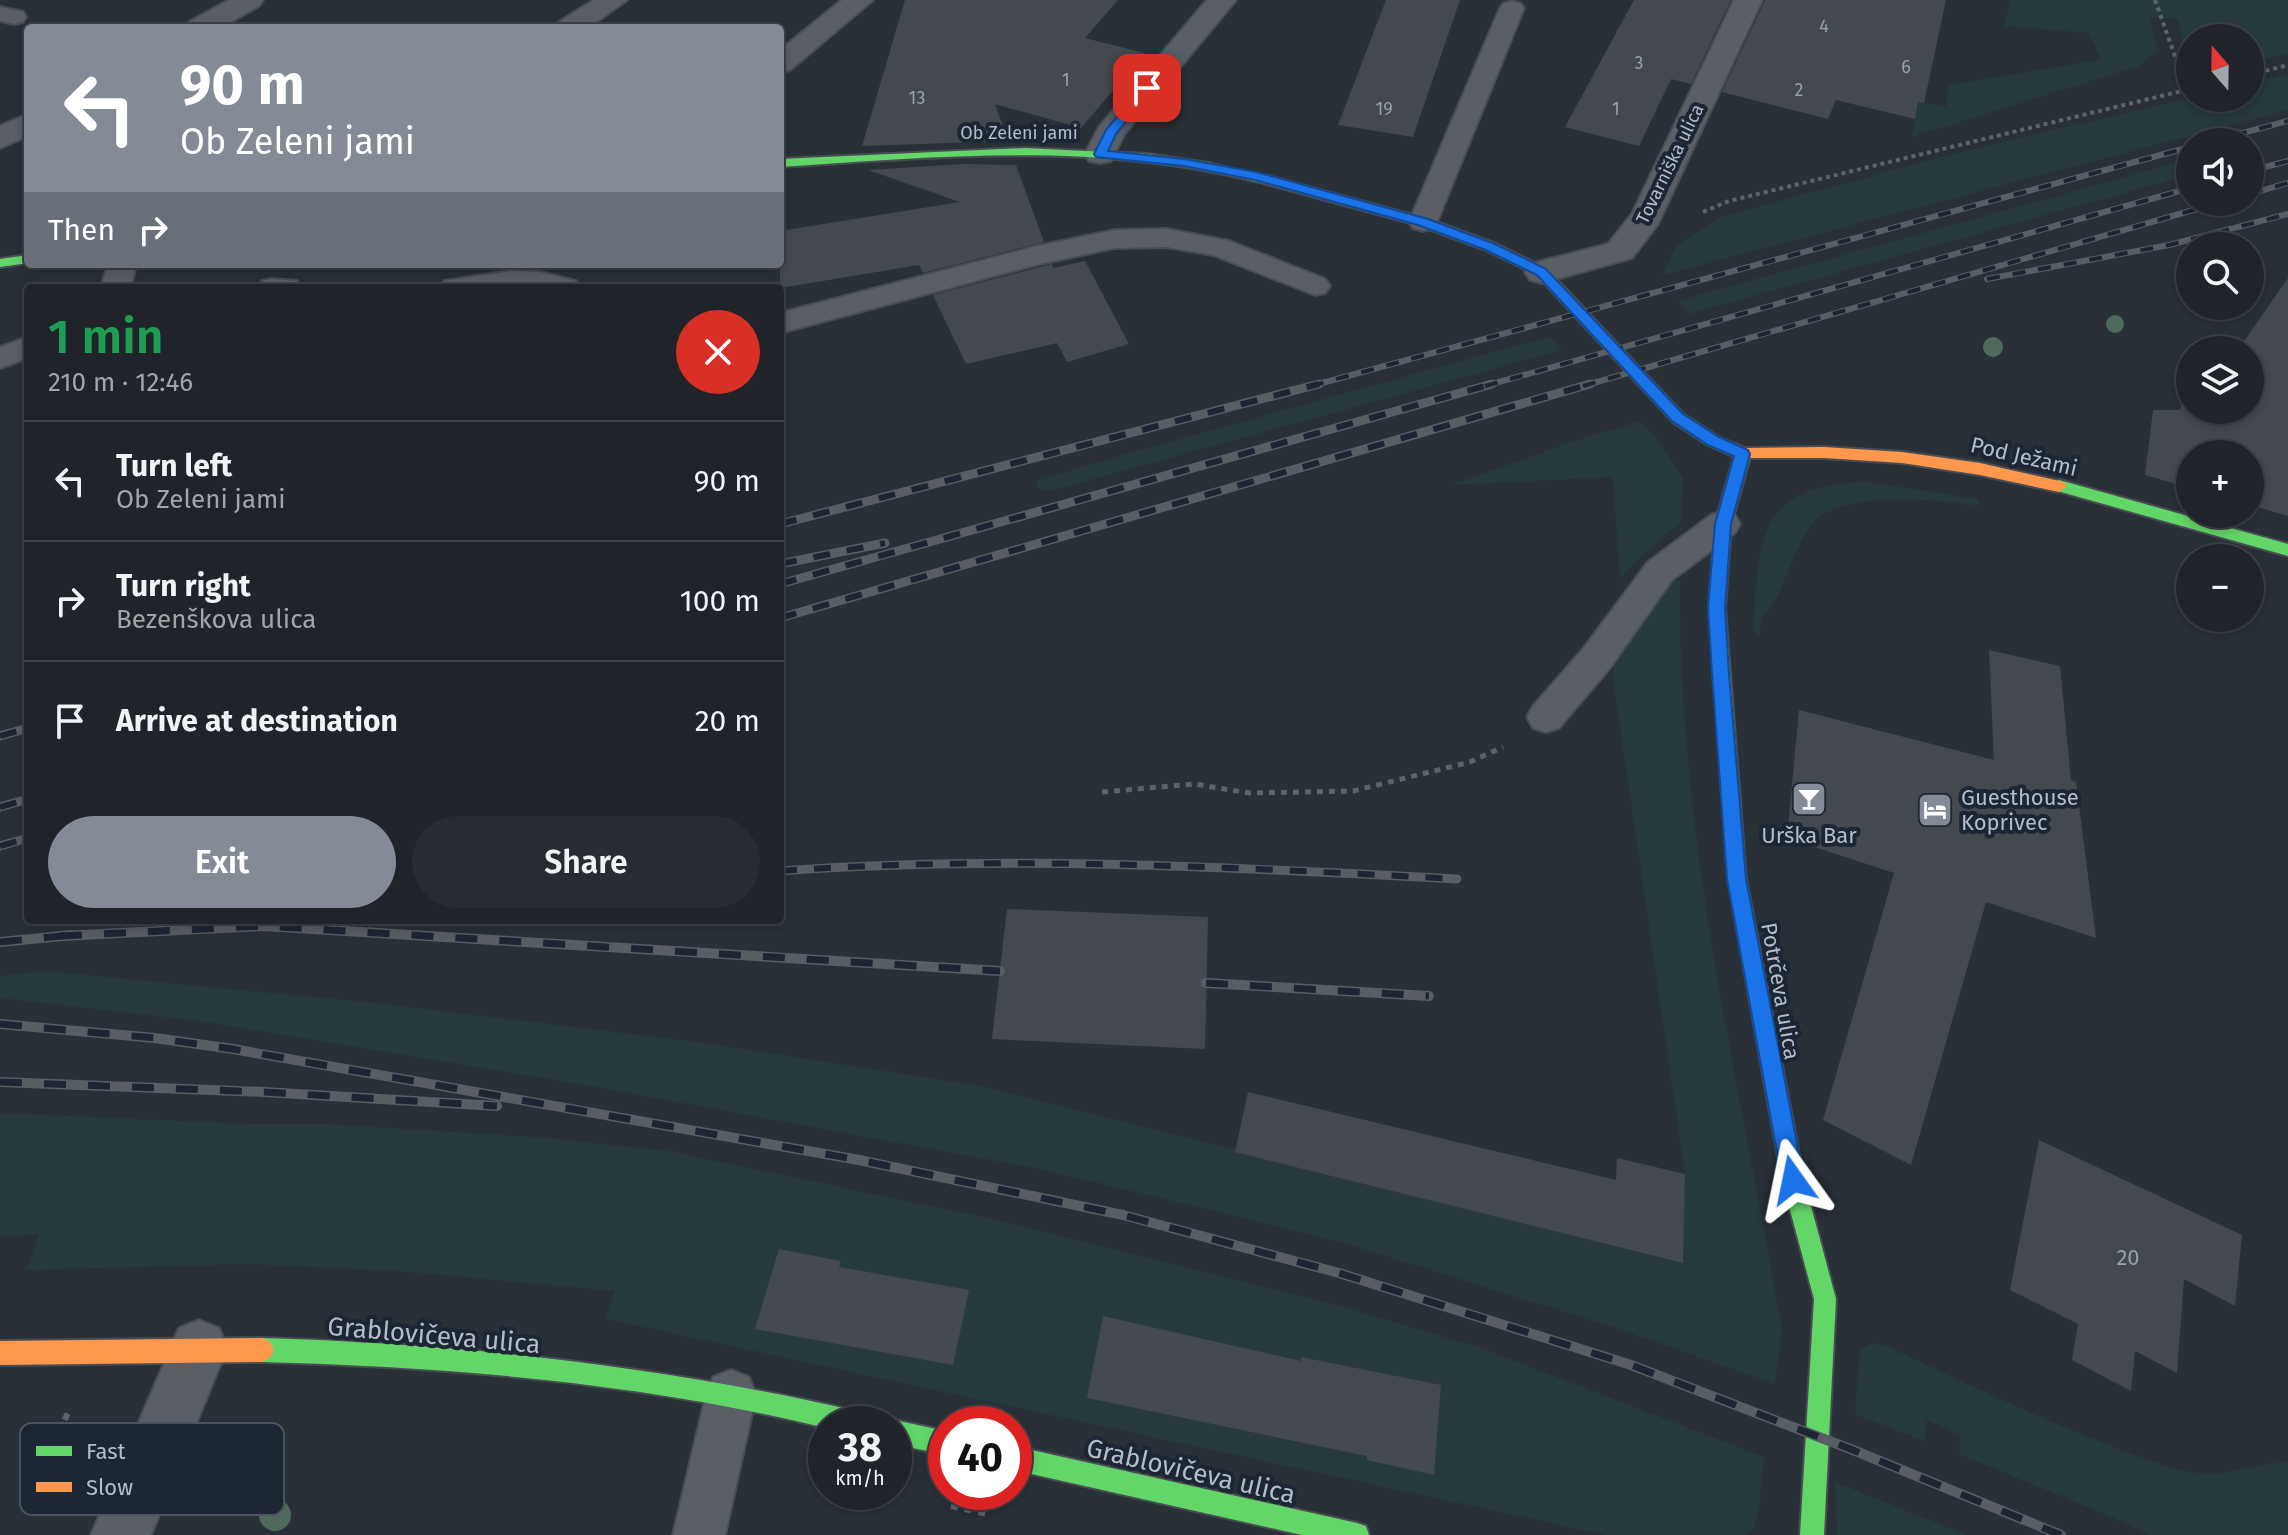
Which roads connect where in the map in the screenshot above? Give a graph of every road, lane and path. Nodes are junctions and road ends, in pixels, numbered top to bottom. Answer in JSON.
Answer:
{"nodes":[{"id":1,"x":249,"y":0,"type":"edge"},
{"id":2,"x":613,"y":0,"type":"edge"},
{"id":3,"x":859,"y":0,"type":"edge"},
{"id":4,"x":1222,"y":0,"type":"edge"},
{"id":5,"x":1748,"y":0,"type":"edge"},
{"id":6,"x":2155,"y":0,"type":"edge"},
{"id":7,"x":1512,"y":8,"type":"dead end"},
{"id":8,"x":206,"y":24,"type":"edge"},
{"id":9,"x":575,"y":24,"type":"edge"},
{"id":10,"x":2176,"y":57,"type":"edge"},
{"id":11,"x":784,"y":61,"type":"edge"},
{"id":12,"x":2288,"y":65,"type":"edge"},
{"id":13,"x":2264,"y":71,"type":"edge"},
{"id":14,"x":2176,"y":92,"type":"edge"},
{"id":15,"x":24,"y":125,"type":"edge"},
{"id":16,"x":0,"y":139,"type":"edge"},
{"id":17,"x":1100,"y":154,"type":"junction"},
{"id":18,"x":784,"y":163,"type":"edge"},
{"id":19,"x":1692,"y":216,"type":"dead end"},
{"id":20,"x":1423,"y":222,"type":"junction"},
{"id":21,"x":24,"y":260,"type":"edge"},
{"id":22,"x":0,"y":263,"type":"edge"},
{"id":23,"x":1542,"y":272,"type":"junction"},
{"id":24,"x":482,"y":284,"type":"edge"},
{"id":25,"x":558,"y":284,"type":"edge"},
{"id":26,"x":1315,"y":286,"type":"dead end"},
{"id":27,"x":784,"y":322,"type":"edge"},
{"id":28,"x":24,"y":349,"type":"edge"},
{"id":29,"x":0,"y":358,"type":"edge"},
{"id":30,"x":1743,"y":454,"type":"junction"},
{"id":31,"x":1723,"y":524,"type":"junction"},
{"id":32,"x":2288,"y":550,"type":"edge"},
{"id":33,"x":1546,"y":717,"type":"joint"},
{"id":34,"x":1102,"y":792,"type":"dead end"},
{"id":35,"x":199,"y":1348,"type":"junction"},
{"id":36,"x":0,"y":1353,"type":"edge"},
{"id":37,"x":731,"y":1395,"type":"junction"},
{"id":38,"x":58,"y":1406,"type":"dead end"},
{"id":39,"x":808,"y":1412,"type":"edge"},
{"id":40,"x":63,"y":1423,"type":"edge"},
{"id":41,"x":168,"y":1423,"type":"edge"},
{"id":42,"x":1032,"y":1462,"type":"edge"},
{"id":43,"x":969,"y":1510,"type":"edge"},
{"id":44,"x":129,"y":1515,"type":"edge"},
{"id":45,"x":1003,"y":1517,"type":"dead end"},
{"id":46,"x":121,"y":1535,"type":"edge"},
{"id":47,"x":699,"y":1535,"type":"edge"},
{"id":48,"x":1357,"y":1535,"type":"edge"},
{"id":49,"x":1812,"y":1535,"type":"edge"}],
"edges":[{"from":1,"to":8,"type":"street"},
{"from":2,"to":9,"type":"street"},
{"from":3,"to":11,"type":"street"},
{"from":4,"to":17,"type":"street"},
{"from":5,"to":23,"type":"street","name":"Tovarniška ulica"},
{"from":6,"to":10,"type":"path"},
{"from":7,"to":20,"type":"lane"},
{"from":12,"to":13,"type":"path"},
{"from":14,"to":19,"type":"path"},
{"from":15,"to":16,"type":"street"},
{"from":17,"to":18,"type":"street","name":"Ob Zeleni jami"},
{"from":17,"to":20,"type":"street","name":"Ob Zeleni jami"},
{"from":20,"to":23,"type":"street","name":"Ob Zeleni jami"},
{"from":21,"to":22,"type":"street"},
{"from":23,"to":30,"type":"street","name":"Ob Zeleni jami"},
{"from":24,"to":25,"type":"lane"},
{"from":26,"to":27,"type":"lane"},
{"from":28,"to":29,"type":"lane"},
{"from":30,"to":31,"type":"street","name":"Potrčeva ulica"},
{"from":30,"to":32,"type":"street","name":"Pod Ježami"},
{"from":31,"to":33,"type":"lane"},
{"from":31,"to":49,"type":"street","name":"Potrčeva ulica"},
{"from":33,"to":34,"type":"path"},
{"from":35,"to":36,"type":"street","name":"Grablovičeva ulica"},
{"from":35,"to":37,"type":"street","name":"Grablovičeva ulica"},
{"from":35,"to":41,"type":"street"},
{"from":37,"to":39,"type":"street","name":"Grablovičeva ulica"},
{"from":37,"to":47,"type":"lane"},
{"from":38,"to":40,"type":"path"},
{"from":42,"to":48,"type":"street","name":"Grablovičeva ulica"},
{"from":43,"to":45,"type":"path"},
{"from":44,"to":46,"type":"street"}]}
